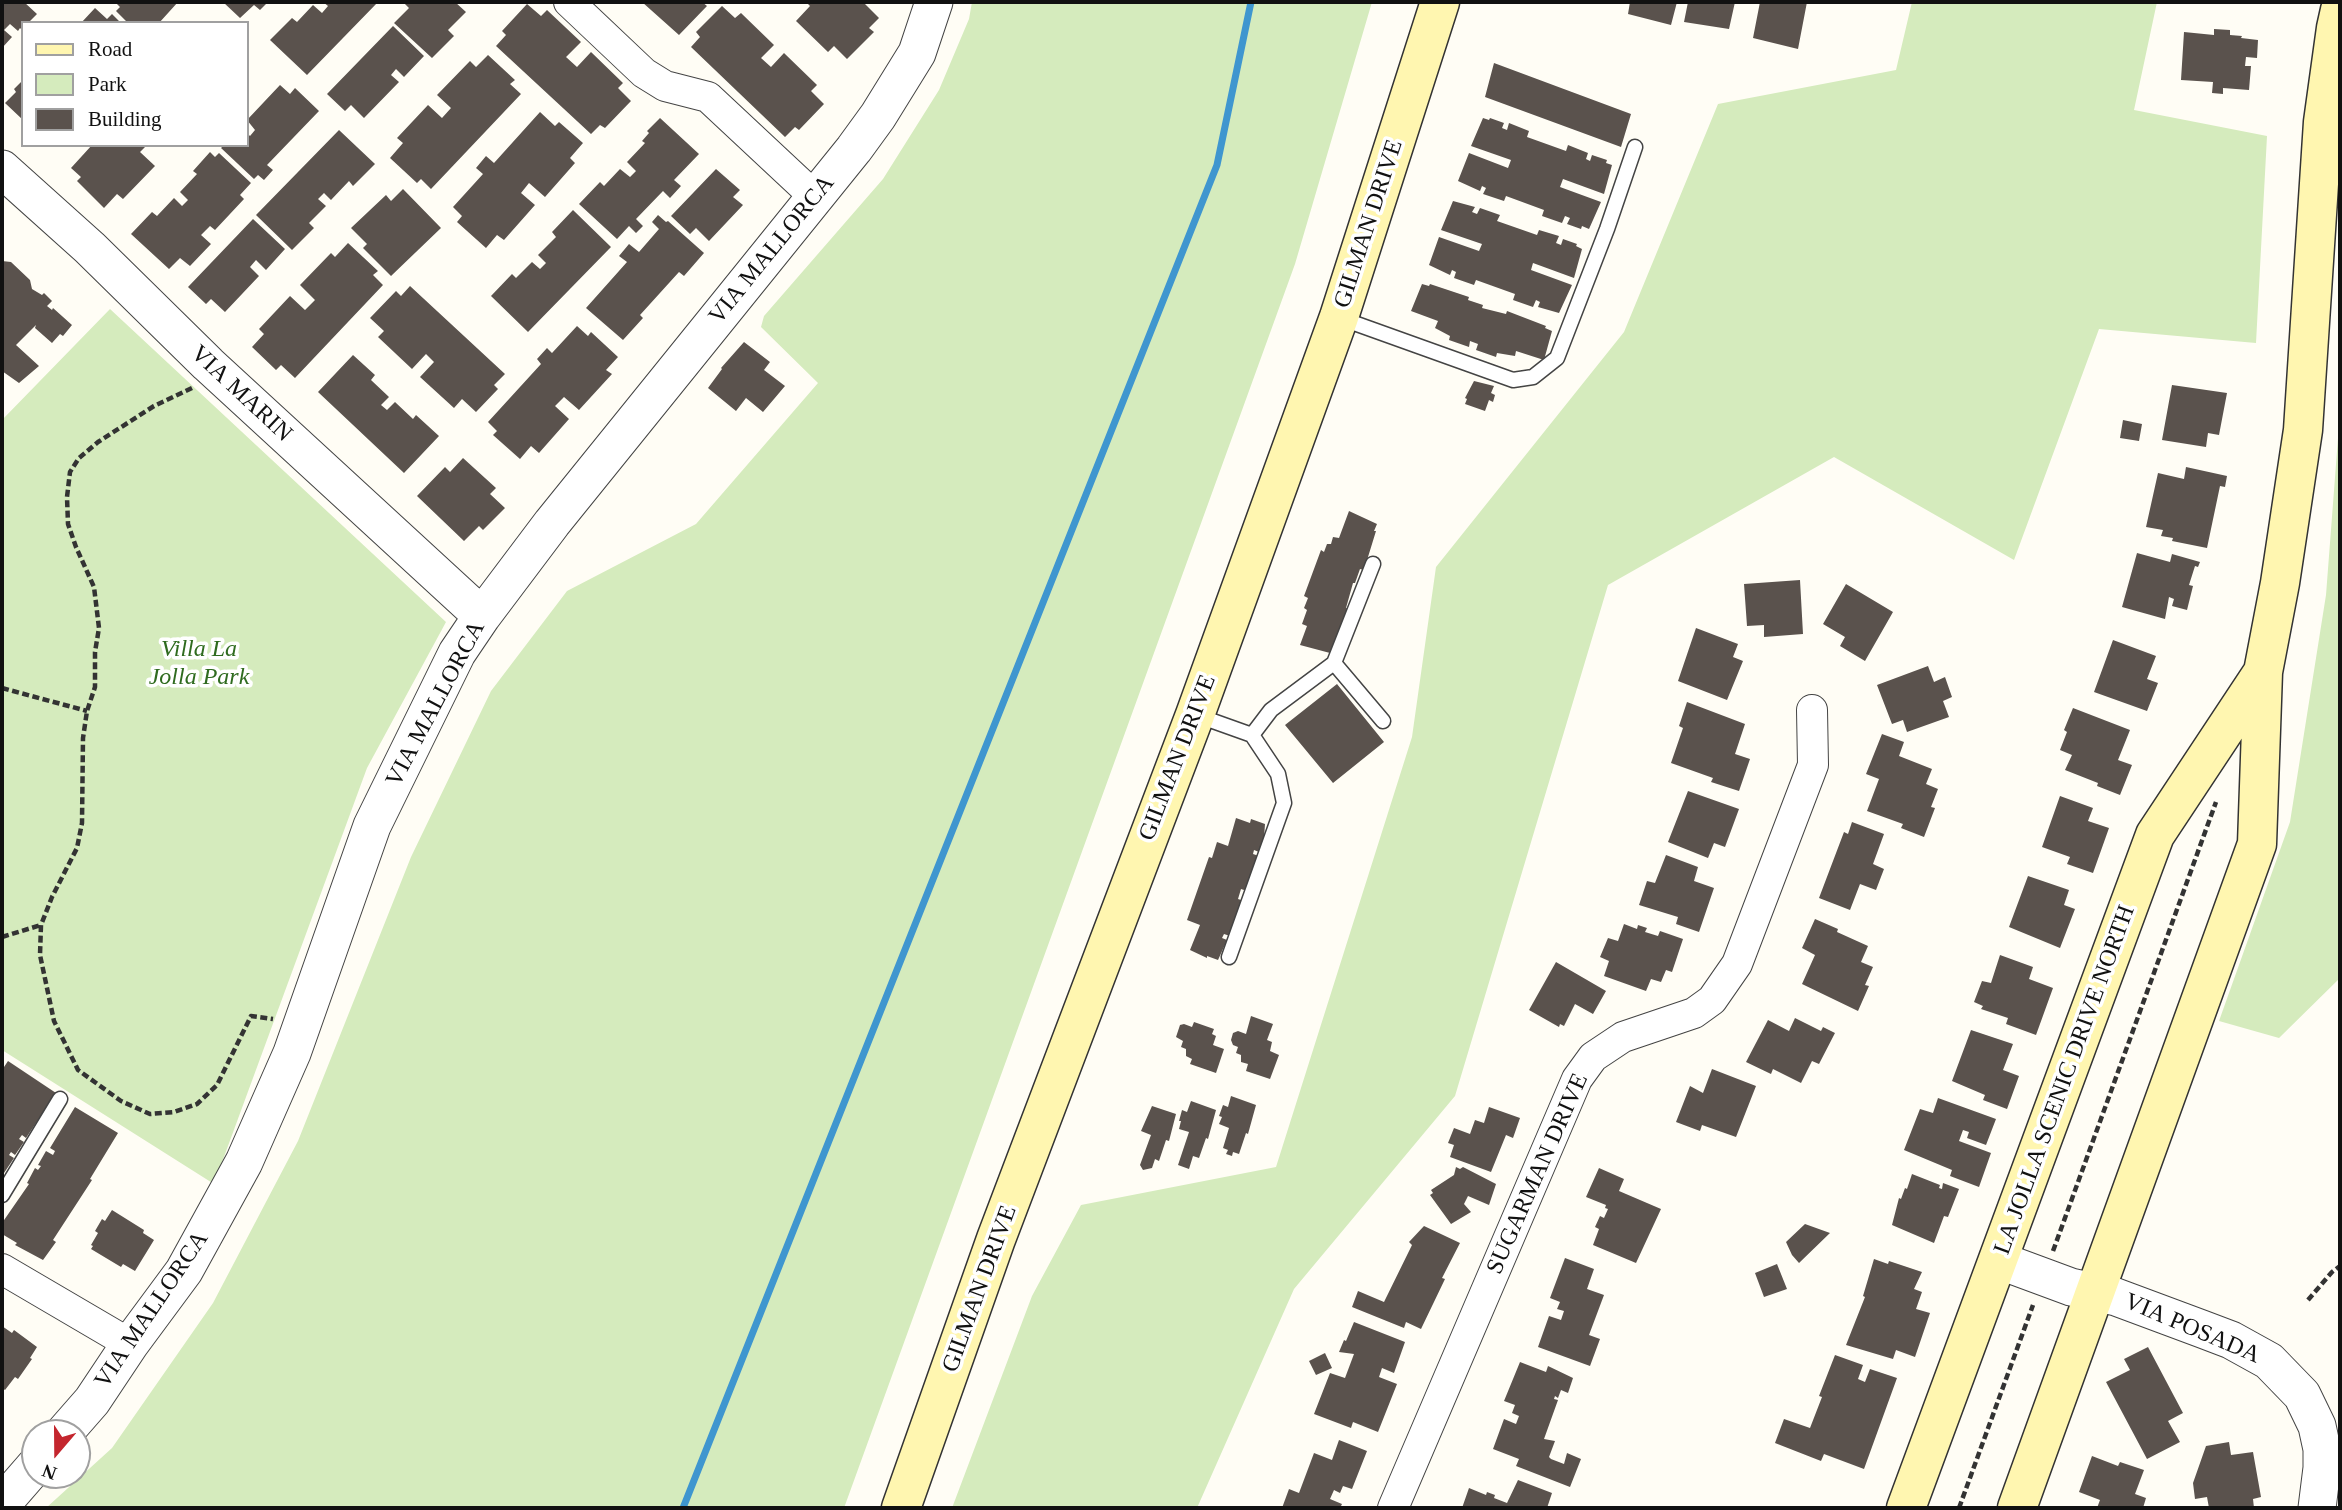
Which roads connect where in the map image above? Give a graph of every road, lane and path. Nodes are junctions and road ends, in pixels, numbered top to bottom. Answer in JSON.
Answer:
{"nodes":[{"id":1,"x":569,"y":2,"type":"edge"},
{"id":2,"x":934,"y":2,"type":"edge"},
{"id":3,"x":1440,"y":2,"type":"edge"},
{"id":4,"x":2340,"y":10,"type":"edge"},
{"id":5,"x":1635,"y":148,"type":"dead end"},
{"id":6,"x":2,"y":169,"type":"edge"},
{"id":7,"x":816,"y":197,"type":"junction"},
{"id":8,"x":1339,"y":317,"type":"junction"},
{"id":9,"x":208,"y":364,"type":"junction"},
{"id":10,"x":1373,"y":564,"type":"dead end"},
{"id":11,"x":482,"y":616,"type":"junction"},
{"id":12,"x":1334,"y":663,"type":"junction"},
{"id":13,"x":2263,"y":672,"type":"junction"},
{"id":14,"x":2,"y":688,"type":"edge"},
{"id":15,"x":1812,"y":710,"type":"dead end"},
{"id":16,"x":87,"y":711,"type":"junction"},
{"id":17,"x":1195,"y":715,"type":"junction"},
{"id":18,"x":1383,"y":722,"type":"dead end"},
{"id":19,"x":1252,"y":735,"type":"junction"},
{"id":20,"x":2220,"y":790,"type":"dead end"},
{"id":21,"x":41,"y":925,"type":"junction"},
{"id":22,"x":2,"y":937,"type":"edge"},
{"id":23,"x":1229,"y":957,"type":"dead end"},
{"id":24,"x":301,"y":1027,"type":"junction"},
{"id":25,"x":60,"y":1099,"type":"dead end"},
{"id":26,"x":2,"y":1195,"type":"edge"},
{"id":27,"x":2051,"y":1256,"type":"dead end"},
{"id":28,"x":1998,"y":1260,"type":"junction"},
{"id":29,"x":2340,"y":1266,"type":"edge"},
{"id":30,"x":2,"y":1269,"type":"edge"},
{"id":31,"x":2096,"y":1293,"type":"junction"},
{"id":32,"x":2308,"y":1300,"type":"dead end"},
{"id":33,"x":2035,"y":1301,"type":"dead end"},
{"id":34,"x":130,"y":1344,"type":"junction"},
{"id":35,"x":76,"y":1419,"type":"edge"},
{"id":36,"x":21,"y":1482,"type":"edge"},
{"id":37,"x":2,"y":1504,"type":"edge"},
{"id":38,"x":901,"y":1508,"type":"edge"},
{"id":39,"x":1392,"y":1508,"type":"edge"},
{"id":40,"x":1906,"y":1508,"type":"edge"},
{"id":41,"x":1959,"y":1508,"type":"edge"},
{"id":42,"x":2017,"y":1508,"type":"edge"},
{"id":43,"x":2317,"y":1508,"type":"edge"}],
"edges":[{"from":1,"to":7,"type":"street"},
{"from":2,"to":7,"type":"street","name":"VIA MALLORCA"},
{"from":3,"to":8,"type":"main road","name":"GILMAN DRIVE"},
{"from":4,"to":13,"type":"main road","name":"LA JOLLA SCENIC DRIVE NORTH"},
{"from":5,"to":8,"type":"lane"},
{"from":6,"to":9,"type":"street","name":"VIA MARIN"},
{"from":7,"to":11,"type":"street","name":"VIA MALLORCA"},
{"from":8,"to":17,"type":"main road","name":"GILMAN DRIVE"},
{"from":9,"to":11,"type":"street","name":"VIA MARIN"},
{"from":9,"to":16,"type":"path"},
{"from":10,"to":12,"type":"lane"},
{"from":11,"to":24,"type":"street","name":"VIA MALLORCA"},
{"from":12,"to":18,"type":"lane"},
{"from":12,"to":19,"type":"lane"},
{"from":13,"to":28,"type":"main road","name":"LA JOLLA SCENIC DRIVE NORTH"},
{"from":13,"to":31,"type":"main road","name":"LA JOLLA SCENIC DRIVE NORTH"},
{"from":14,"to":16,"type":"path"},
{"from":15,"to":39,"type":"street","name":"SUGARMAN DRIVE"},
{"from":16,"to":21,"type":"path"},
{"from":17,"to":19,"type":"lane"},
{"from":17,"to":38,"type":"main road","name":"GILMAN DRIVE"},
{"from":19,"to":23,"type":"lane"},
{"from":20,"to":27,"type":"path"},
{"from":21,"to":22,"type":"path"},
{"from":21,"to":24,"type":"path"},
{"from":24,"to":34,"type":"street","name":"VIA MALLORCA"},
{"from":25,"to":26,"type":"lane"},
{"from":28,"to":31,"type":"street","name":"VIA POSADA"},
{"from":28,"to":40,"type":"main road","name":"LA JOLLA SCENIC DRIVE NORTH"},
{"from":29,"to":32,"type":"path"},
{"from":30,"to":34,"type":"street"},
{"from":31,"to":42,"type":"main road","name":"LA JOLLA SCENIC DRIVE NORTH"},
{"from":31,"to":43,"type":"street","name":"VIA POSADA"},
{"from":33,"to":41,"type":"path"},
{"from":34,"to":35,"type":"street","name":"VIA MALLORCA"},
{"from":36,"to":37,"type":"street"}]}
